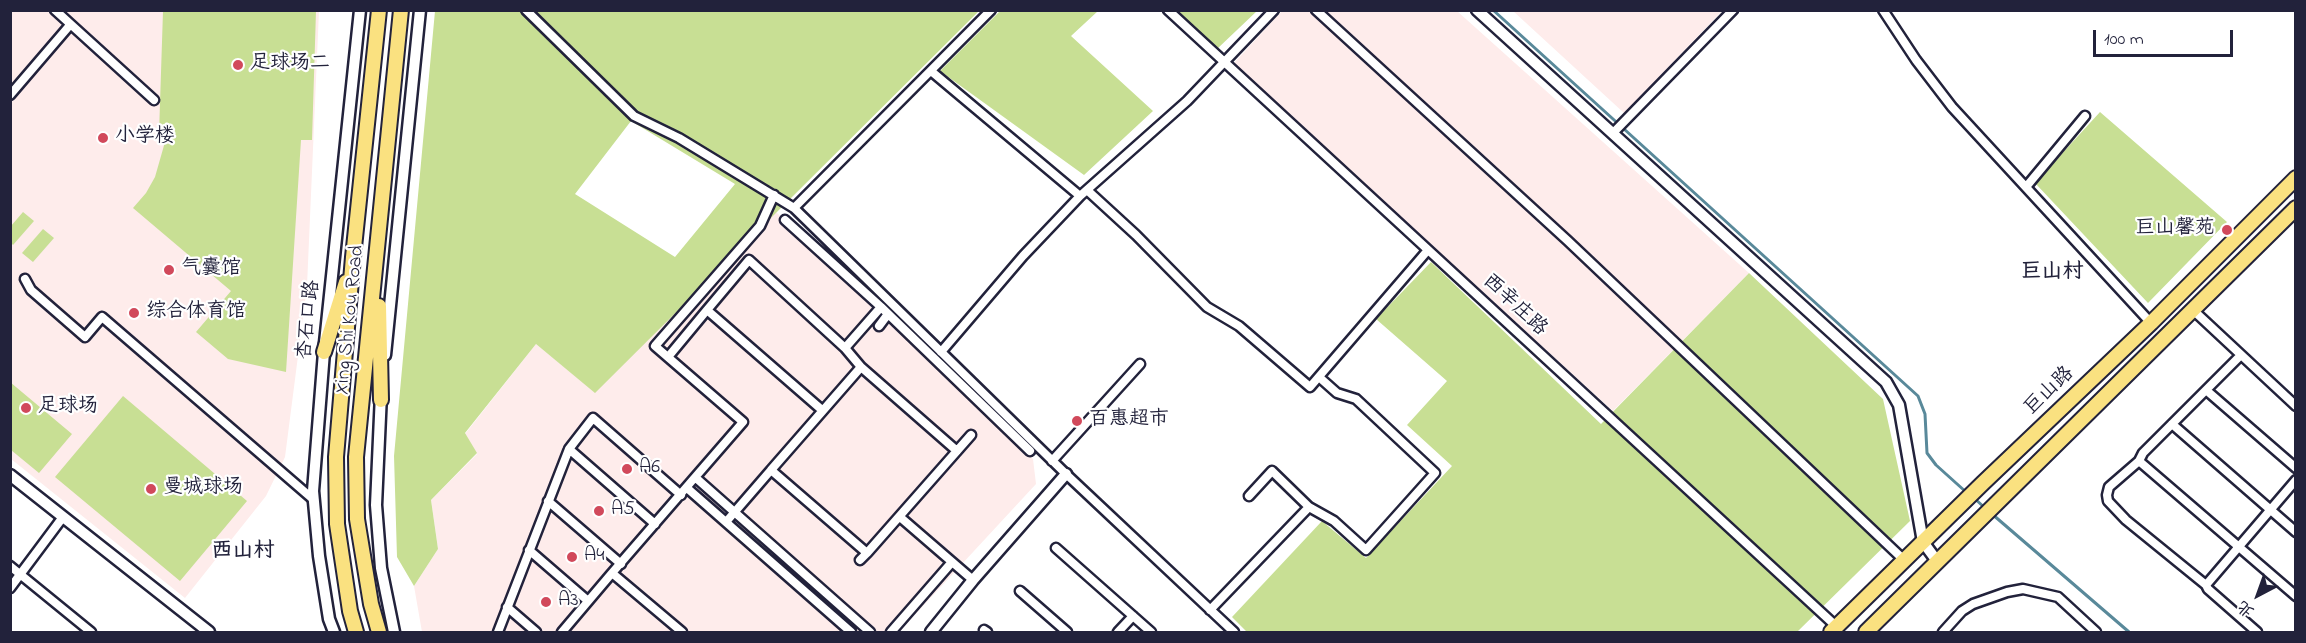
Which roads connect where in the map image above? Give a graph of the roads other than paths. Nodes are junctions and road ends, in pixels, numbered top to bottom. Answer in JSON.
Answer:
{"nodes":[{"id":1,"x":55,"y":10,"type":"edge"},
{"id":2,"x":360,"y":10,"type":"edge"},
{"id":3,"x":379,"y":10,"type":"edge"},
{"id":4,"x":401,"y":10,"type":"edge"},
{"id":5,"x":420,"y":10,"type":"edge"},
{"id":6,"x":526,"y":10,"type":"edge"},
{"id":7,"x":991,"y":10,"type":"edge"},
{"id":8,"x":1168,"y":10,"type":"edge"},
{"id":9,"x":1274,"y":10,"type":"edge"},
{"id":10,"x":1316,"y":10,"type":"edge"},
{"id":11,"x":1477,"y":10,"type":"edge"},
{"id":12,"x":1733,"y":10,"type":"edge"},
{"id":13,"x":1883,"y":10,"type":"edge"},
{"id":14,"x":70,"y":25,"type":"junction"},
{"id":15,"x":1223,"y":62,"type":"junction"},
{"id":16,"x":931,"y":71,"type":"junction"},
{"id":17,"x":10,"y":95,"type":"edge"},
{"id":18,"x":154,"y":100,"type":"dead end"},
{"id":19,"x":2085,"y":116,"type":"dead end"},
{"id":20,"x":1613,"y":133,"type":"junction"},
{"id":21,"x":2295,"y":178,"type":"edge"},
{"id":22,"x":2026,"y":187,"type":"junction"},
{"id":23,"x":1084,"y":193,"type":"junction"},
{"id":24,"x":774,"y":195,"type":"junction"},
{"id":25,"x":794,"y":208,"type":"junction"},
{"id":26,"x":2295,"y":208,"type":"edge"},
{"id":27,"x":785,"y":220,"type":"dead end"},
{"id":28,"x":379,"y":244,"type":"junction"},
{"id":29,"x":1428,"y":250,"type":"junction"},
{"id":30,"x":353,"y":257,"type":"junction"},
{"id":31,"x":24,"y":279,"type":"dead end"},
{"id":32,"x":881,"y":307,"type":"junction"},
{"id":33,"x":2193,"y":309,"type":"junction"},
{"id":34,"x":707,"y":310,"type":"junction"},
{"id":35,"x":888,"y":314,"type":"junction"},
{"id":36,"x":2151,"y":323,"type":"junction"},
{"id":37,"x":879,"y":326,"type":"dead end"},
{"id":38,"x":845,"y":348,"type":"junction"},
{"id":39,"x":324,"y":352,"type":"junction"},
{"id":40,"x":941,"y":352,"type":"junction"},
{"id":41,"x":2240,"y":356,"type":"junction"},
{"id":42,"x":668,"y":357,"type":"junction"},
{"id":43,"x":1140,"y":364,"type":"dead end"},
{"id":44,"x":861,"y":367,"type":"junction"},
{"id":45,"x":1319,"y":377,"type":"junction"},
{"id":46,"x":2206,"y":390,"type":"junction"},
{"id":47,"x":381,"y":400,"type":"junction"},
{"id":48,"x":2295,"y":406,"type":"edge"},
{"id":49,"x":822,"y":410,"type":"junction"},
{"id":50,"x":2172,"y":424,"type":"junction"},
{"id":51,"x":970,"y":435,"type":"dead end"},
{"id":52,"x":569,"y":448,"type":"junction"},
{"id":53,"x":957,"y":451,"type":"junction"},
{"id":54,"x":1030,"y":451,"type":"dead end"},
{"id":55,"x":1052,"y":461,"type":"junction"},
{"id":56,"x":2139,"y":461,"type":"junction"},
{"id":57,"x":2295,"y":468,"type":"edge"},
{"id":58,"x":771,"y":470,"type":"junction"},
{"id":59,"x":1066,"y":474,"type":"junction"},
{"id":60,"x":10,"y":475,"type":"edge"},
{"id":61,"x":696,"y":478,"type":"junction"},
{"id":62,"x":2295,"y":480,"type":"edge"},
{"id":63,"x":684,"y":492,"type":"junction"},
{"id":64,"x":1249,"y":496,"type":"dead end"},
{"id":65,"x":314,"y":500,"type":"junction"},
{"id":66,"x":548,"y":501,"type":"junction"},
{"id":67,"x":1309,"y":507,"type":"junction"},
{"id":68,"x":2271,"y":510,"type":"junction"},
{"id":69,"x":734,"y":512,"type":"junction"},
{"id":70,"x":63,"y":517,"type":"junction"},
{"id":71,"x":900,"y":517,"type":"junction"},
{"id":72,"x":726,"y":522,"type":"junction"},
{"id":73,"x":655,"y":524,"type":"junction"},
{"id":74,"x":2295,"y":532,"type":"edge"},
{"id":75,"x":1923,"y":542,"type":"junction"},
{"id":76,"x":2238,"y":547,"type":"junction"},
{"id":77,"x":1056,"y":548,"type":"dead end"},
{"id":78,"x":529,"y":550,"type":"junction"},
{"id":79,"x":1904,"y":560,"type":"junction"},
{"id":80,"x":1937,"y":561,"type":"junction"},
{"id":81,"x":952,"y":562,"type":"junction"},
{"id":82,"x":621,"y":564,"type":"junction"},
{"id":83,"x":10,"y":566,"type":"edge"},
{"id":84,"x":20,"y":573,"type":"junction"},
{"id":85,"x":612,"y":573,"type":"junction"},
{"id":86,"x":973,"y":580,"type":"junction"},
{"id":87,"x":2206,"y":585,"type":"junction"},
{"id":88,"x":10,"y":588,"type":"edge"},
{"id":89,"x":1020,"y":591,"type":"dead end"},
{"id":90,"x":2295,"y":596,"type":"edge"},
{"id":91,"x":588,"y":602,"type":"junction"},
{"id":92,"x":507,"y":607,"type":"junction"},
{"id":93,"x":1210,"y":610,"type":"junction"},
{"id":94,"x":1133,"y":616,"type":"junction"},
{"id":95,"x":1834,"y":630,"type":"edge"},
{"id":96,"x":92,"y":633,"type":"edge"},
{"id":97,"x":209,"y":633,"type":"edge"},
{"id":98,"x":334,"y":633,"type":"edge"},
{"id":99,"x":356,"y":633,"type":"edge"},
{"id":100,"x":379,"y":633,"type":"edge"},
{"id":101,"x":394,"y":633,"type":"edge"},
{"id":102,"x":498,"y":633,"type":"edge"},
{"id":103,"x":536,"y":633,"type":"edge"},
{"id":104,"x":562,"y":633,"type":"edge"},
{"id":105,"x":682,"y":633,"type":"edge"},
{"id":106,"x":851,"y":633,"type":"edge"},
{"id":107,"x":870,"y":633,"type":"edge"},
{"id":108,"x":891,"y":633,"type":"edge"},
{"id":109,"x":931,"y":633,"type":"edge"},
{"id":110,"x":1067,"y":633,"type":"edge"},
{"id":111,"x":1118,"y":633,"type":"edge"},
{"id":112,"x":1151,"y":633,"type":"edge"},
{"id":113,"x":1234,"y":633,"type":"edge"},
{"id":114,"x":1866,"y":633,"type":"edge"},
{"id":115,"x":1943,"y":633,"type":"edge"},
{"id":116,"x":2097,"y":633,"type":"edge"},
{"id":117,"x":2257,"y":633,"type":"edge"}],
"edges":[{"from":1,"to":14,"type":"street"},
{"from":2,"to":39,"type":"street","name":"杏石口路"},
{"from":3,"to":30,"type":"main road","name":"Xing Shi Kou Road"},
{"from":4,"to":28,"type":"main road","name":"Xing Shi Kou Road"},
{"from":5,"to":47,"type":"street"},
{"from":6,"to":24,"type":"street"},
{"from":7,"to":16,"type":"street"},
{"from":8,"to":15,"type":"street","name":"西辛庄路"},
{"from":9,"to":15,"type":"street"},
{"from":10,"to":79,"type":"street"},
{"from":11,"to":20,"type":"street"},
{"from":12,"to":20,"type":"street"},
{"from":13,"to":22,"type":"street"},
{"from":14,"to":17,"type":"street"},
{"from":14,"to":18,"type":"street"},
{"from":15,"to":23,"type":"street"},
{"from":15,"to":29,"type":"street","name":"西辛庄路"},
{"from":16,"to":23,"type":"street"},
{"from":16,"to":25,"type":"street"},
{"from":19,"to":22,"type":"street"},
{"from":20,"to":75,"type":"street"},
{"from":21,"to":36,"type":"main road","name":"巨山路"},
{"from":22,"to":36,"type":"street"},
{"from":23,"to":40,"type":"street"},
{"from":23,"to":45,"type":"street"},
{"from":24,"to":25,"type":"street"},
{"from":24,"to":42,"type":"street"},
{"from":25,"to":40,"type":"street"},
{"from":26,"to":33,"type":"main road","name":"巨山路"},
{"from":27,"to":32,"type":"street"},
{"from":28,"to":47,"type":"main road"},
{"from":28,"to":100,"type":"main road","name":"Xing Shi Kou Road"},
{"from":29,"to":45,"type":"street"},
{"from":29,"to":95,"type":"street","name":"西辛庄路"},
{"from":30,"to":39,"type":"main road"},
{"from":30,"to":99,"type":"main road","name":"Xing Shi Kou Road"},
{"from":31,"to":65,"type":"street"},
{"from":32,"to":35,"type":"street"},
{"from":32,"to":38,"type":"street"},
{"from":33,"to":41,"type":"street"},
{"from":33,"to":80,"type":"main road","name":"巨山路"},
{"from":34,"to":38,"type":"street"},
{"from":34,"to":42,"type":"street"},
{"from":34,"to":49,"type":"street"},
{"from":35,"to":37,"type":"street"},
{"from":35,"to":54,"type":"street"},
{"from":36,"to":75,"type":"main road","name":"巨山路"},
{"from":38,"to":44,"type":"street"},
{"from":39,"to":65,"type":"street","name":"杏石口路"},
{"from":40,"to":55,"type":"street"},
{"from":41,"to":46,"type":"street"},
{"from":41,"to":48,"type":"street"},
{"from":42,"to":61,"type":"street"},
{"from":43,"to":55,"type":"street"},
{"from":44,"to":49,"type":"street"},
{"from":44,"to":53,"type":"street"},
{"from":45,"to":67,"type":"street"},
{"from":46,"to":50,"type":"street"},
{"from":46,"to":57,"type":"street"},
{"from":47,"to":101,"type":"street"},
{"from":49,"to":58,"type":"street"},
{"from":50,"to":56,"type":"street"},
{"from":50,"to":68,"type":"street"},
{"from":51,"to":53,"type":"street"},
{"from":52,"to":63,"type":"street"},
{"from":52,"to":66,"type":"street"},
{"from":52,"to":73,"type":"street"},
{"from":53,"to":71,"type":"street"},
{"from":55,"to":59,"type":"street"},
{"from":56,"to":76,"type":"street"},
{"from":56,"to":87,"type":"street"},
{"from":58,"to":69,"type":"street"},
{"from":58,"to":71,"type":"street"},
{"from":59,"to":86,"type":"street"},
{"from":59,"to":93,"type":"street"},
{"from":60,"to":70,"type":"street"},
{"from":61,"to":63,"type":"street"},
{"from":61,"to":69,"type":"street"},
{"from":62,"to":68,"type":"street"},
{"from":63,"to":72,"type":"street"},
{"from":63,"to":73,"type":"street"},
{"from":64,"to":67,"type":"street"},
{"from":65,"to":98,"type":"street","name":"杏石口路"},
{"from":66,"to":78,"type":"street"},
{"from":66,"to":82,"type":"street"},
{"from":67,"to":93,"type":"street"},
{"from":68,"to":74,"type":"street"},
{"from":68,"to":76,"type":"street"},
{"from":69,"to":72,"type":"street"},
{"from":69,"to":107,"type":"street"},
{"from":70,"to":84,"type":"street"},
{"from":70,"to":97,"type":"street"},
{"from":71,"to":81,"type":"street"},
{"from":72,"to":106,"type":"street"},
{"from":73,"to":82,"type":"street"},
{"from":75,"to":79,"type":"main road","name":"巨山路"},
{"from":75,"to":80,"type":"street"},
{"from":76,"to":87,"type":"street"},
{"from":76,"to":90,"type":"street"},
{"from":77,"to":94,"type":"street"},
{"from":78,"to":91,"type":"street"},
{"from":78,"to":92,"type":"street"},
{"from":79,"to":95,"type":"main road","name":"巨山路"},
{"from":80,"to":114,"type":"main road","name":"巨山路"},
{"from":81,"to":86,"type":"street"},
{"from":81,"to":108,"type":"street"},
{"from":82,"to":85,"type":"street"},
{"from":83,"to":84,"type":"street"},
{"from":84,"to":88,"type":"street"},
{"from":84,"to":96,"type":"street"},
{"from":85,"to":91,"type":"street"},
{"from":85,"to":105,"type":"street"},
{"from":86,"to":109,"type":"street"},
{"from":87,"to":117,"type":"street"},
{"from":89,"to":110,"type":"street"},
{"from":91,"to":104,"type":"street"},
{"from":92,"to":102,"type":"street"},
{"from":92,"to":103,"type":"street"},
{"from":93,"to":113,"type":"street"},
{"from":94,"to":111,"type":"street"},
{"from":94,"to":112,"type":"street"},
{"from":115,"to":116,"type":"street"}]}
